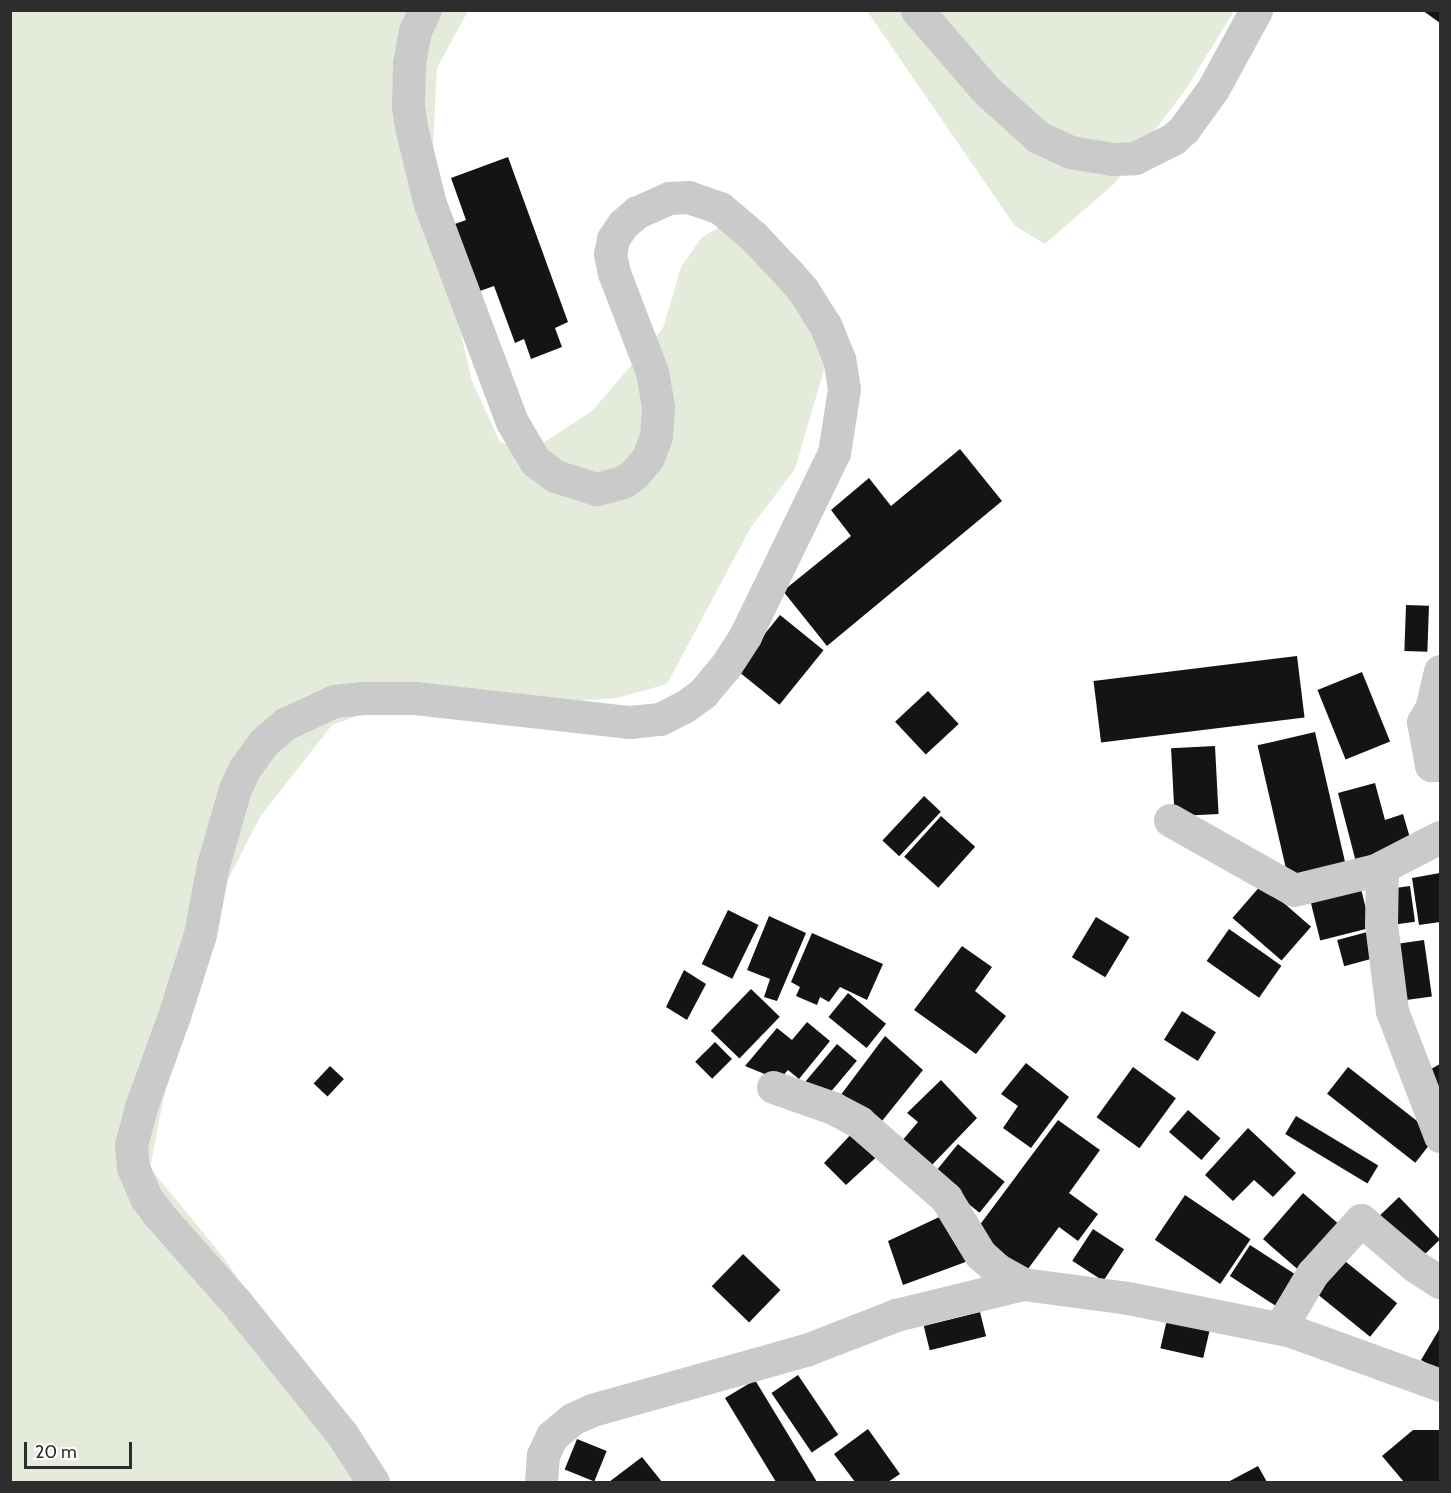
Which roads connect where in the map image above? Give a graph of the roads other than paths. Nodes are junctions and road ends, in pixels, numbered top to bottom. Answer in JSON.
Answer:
{"nodes":[{"id":1,"x":425,"y":10,"type":"edge"},
{"id":2,"x":917,"y":10,"type":"edge"},
{"id":3,"x":1256,"y":10,"type":"edge"},
{"id":4,"x":1440,"y":671,"type":"edge"},
{"id":5,"x":1440,"y":765,"type":"edge"},
{"id":6,"x":1170,"y":820,"type":"dead end"},
{"id":7,"x":1440,"y":837,"type":"edge"},
{"id":8,"x":1382,"y":867,"type":"junction"},
{"id":9,"x":773,"y":1087,"type":"dead end"},
{"id":10,"x":1440,"y":1136,"type":"edge"},
{"id":11,"x":1440,"y":1282,"type":"edge"},
{"id":12,"x":1023,"y":1284,"type":"junction"},
{"id":13,"x":1280,"y":1328,"type":"junction"},
{"id":14,"x":1440,"y":1385,"type":"edge"},
{"id":15,"x":373,"y":1482,"type":"edge"},
{"id":16,"x":541,"y":1482,"type":"edge"}],
"edges":[{"from":1,"to":15,"type":"street"},
{"from":2,"to":3,"type":"street"},
{"from":4,"to":5,"type":"street"},
{"from":6,"to":8,"type":"street"},
{"from":7,"to":8,"type":"street"},
{"from":8,"to":10,"type":"street"},
{"from":9,"to":12,"type":"street"},
{"from":11,"to":13,"type":"street"},
{"from":12,"to":13,"type":"street"},
{"from":12,"to":16,"type":"street"},
{"from":13,"to":14,"type":"street"}]}
